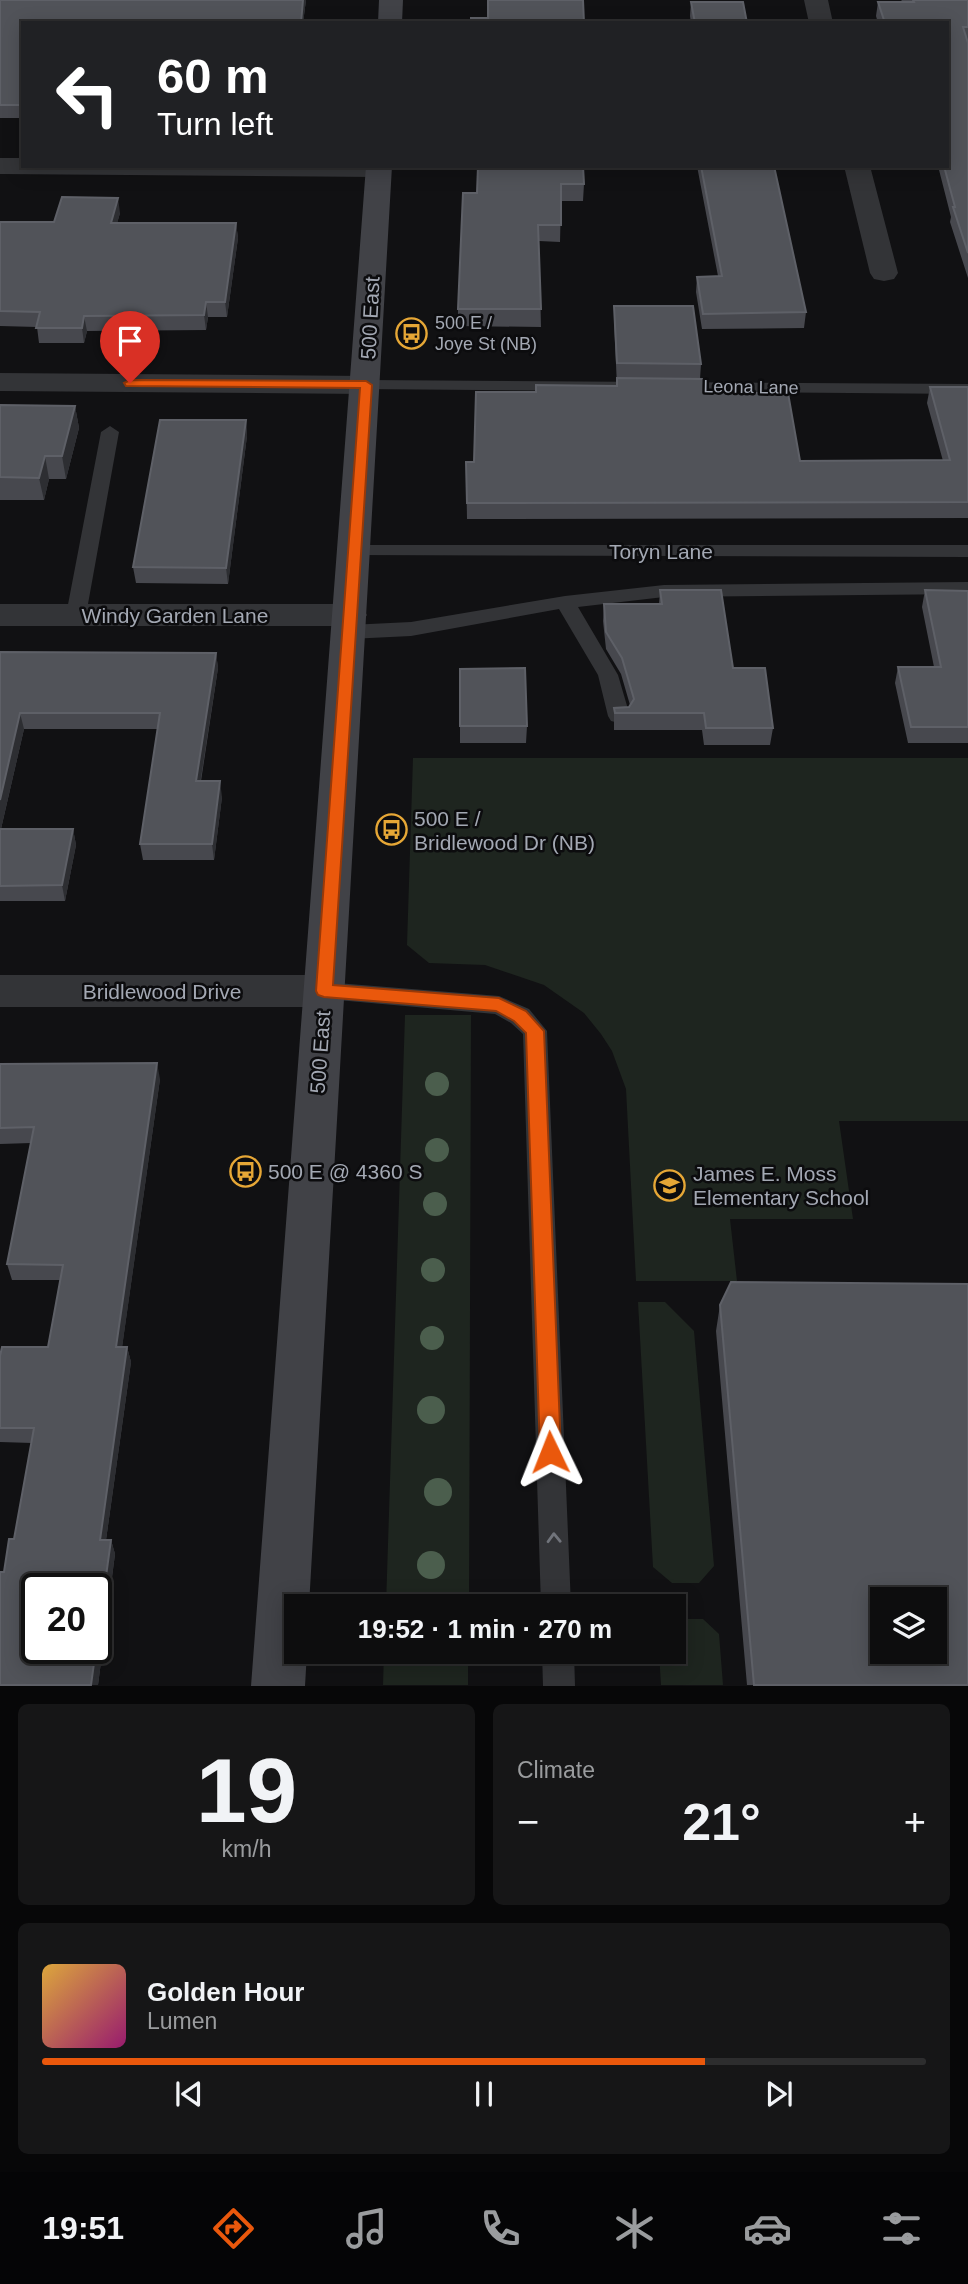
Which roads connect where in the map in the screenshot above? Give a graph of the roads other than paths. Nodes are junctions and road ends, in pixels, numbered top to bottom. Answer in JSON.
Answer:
{"nodes":[{"id":1,"x":391,"y":0,"type":"edge"},
{"id":2,"x":816,"y":0,"type":"edge"},
{"id":3,"x":390,"y":21,"type":"edge"},
{"id":4,"x":821,"y":21,"type":"edge"},
{"id":5,"x":0,"y":166,"type":"edge"},
{"id":6,"x":21,"y":166,"type":"edge"},
{"id":7,"x":378,"y":168,"type":"edge"},
{"id":8,"x":858,"y":168,"type":"edge"},
{"id":9,"x":884,"y":273,"type":"dead end"},
{"id":10,"x":0,"y":383,"type":"edge"},
{"id":11,"x":366,"y":385,"type":"junction"},
{"id":12,"x":968,"y":389,"type":"edge"},
{"id":13,"x":110,"y":432,"type":"dead end"},
{"id":14,"x":355,"y":551,"type":"junction"},
{"id":15,"x":968,"y":551,"type":"edge"},
{"id":16,"x":968,"y":588,"type":"edge"},
{"id":17,"x":565,"y":603,"type":"junction"},
{"id":18,"x":0,"y":615,"type":"edge"},
{"id":19,"x":76,"y":615,"type":"junction"},
{"id":20,"x":349,"y":624,"type":"junction"},
{"id":21,"x":619,"y":716,"type":"edge"},
{"id":22,"x":0,"y":991,"type":"edge"},
{"id":23,"x":324,"y":991,"type":"junction"},
{"id":24,"x":556,"y":1594,"type":"edge"},
{"id":25,"x":558,"y":1664,"type":"edge"},
{"id":26,"x":278,"y":1685,"type":"edge"},
{"id":27,"x":559,"y":1685,"type":"edge"}],
"edges":[{"from":1,"to":3,"type":"street"},
{"from":2,"to":4,"type":"street"},
{"from":5,"to":6,"type":"street"},
{"from":7,"to":11,"type":"street","name":"500 East"},
{"from":8,"to":9,"type":"street"},
{"from":10,"to":11,"type":"street"},
{"from":11,"to":12,"type":"lane","name":"Leona Lane"},
{"from":11,"to":14,"type":"street","name":"500 East"},
{"from":13,"to":19,"type":"lane"},
{"from":14,"to":15,"type":"lane","name":"Toryn Lane"},
{"from":14,"to":20,"type":"street","name":"500 East"},
{"from":16,"to":17,"type":"lane"},
{"from":17,"to":20,"type":"lane"},
{"from":17,"to":21,"type":"lane"},
{"from":18,"to":19,"type":"street","name":"Windy Garden Lane"},
{"from":19,"to":20,"type":"street","name":"Windy Garden Lane"},
{"from":20,"to":23,"type":"street","name":"500 East"},
{"from":22,"to":23,"type":"street","name":"Bridlewood Drive"},
{"from":24,"to":23,"type":"lane","one_way":true},
{"from":23,"to":26,"type":"street","name":"500 East"},
{"from":25,"to":27,"type":"lane"}]}
